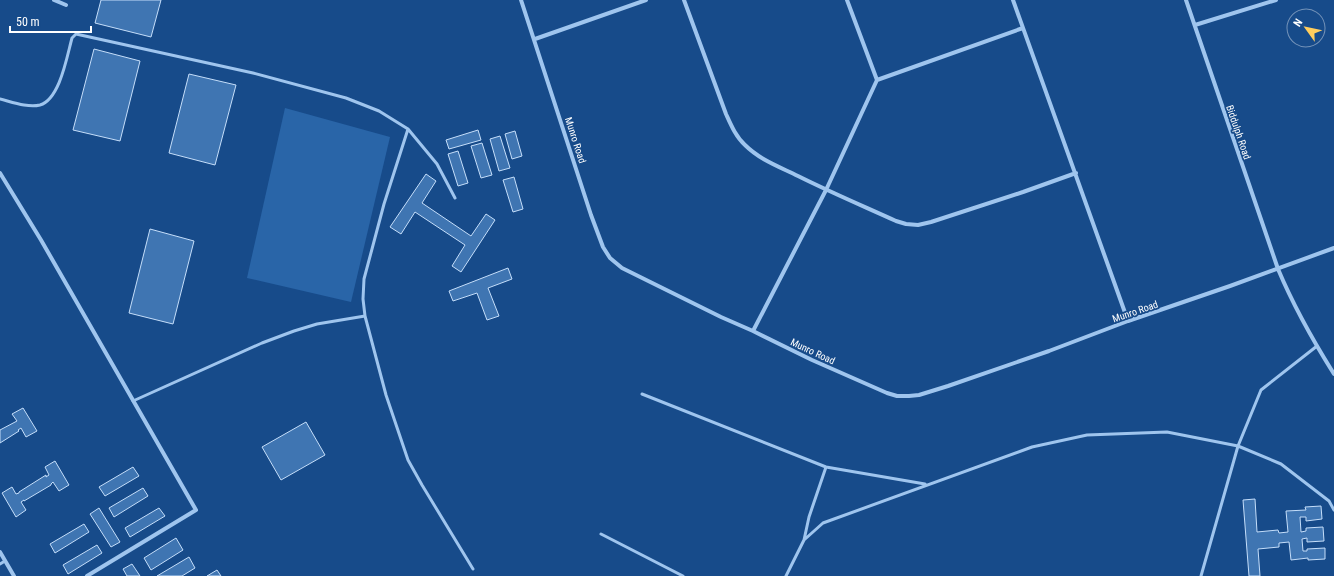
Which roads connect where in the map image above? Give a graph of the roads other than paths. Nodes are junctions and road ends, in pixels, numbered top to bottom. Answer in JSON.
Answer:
{"nodes":[{"id":1,"x":54,"y":0,"type":"edge"},
{"id":2,"x":521,"y":0,"type":"edge"},
{"id":3,"x":646,"y":0,"type":"edge"},
{"id":4,"x":684,"y":0,"type":"edge"},
{"id":5,"x":847,"y":0,"type":"edge"},
{"id":6,"x":1013,"y":0,"type":"edge"},
{"id":7,"x":1186,"y":0,"type":"edge"},
{"id":8,"x":1276,"y":0,"type":"edge"},
{"id":9,"x":66,"y":4,"type":"dead end"},
{"id":10,"x":1195,"y":25,"type":"junction"},
{"id":11,"x":1023,"y":28,"type":"junction"},
{"id":12,"x":535,"y":40,"type":"junction"},
{"id":13,"x":877,"y":80,"type":"junction"},
{"id":14,"x":0,"y":99,"type":"edge"},
{"id":15,"x":408,"y":129,"type":"junction"},
{"id":16,"x":1076,"y":173,"type":"junction"},
{"id":17,"x":0,"y":174,"type":"edge"},
{"id":18,"x":826,"y":190,"type":"junction"},
{"id":19,"x":455,"y":198,"type":"dead end"},
{"id":20,"x":1334,"y":248,"type":"edge"},
{"id":21,"x":1278,"y":269,"type":"junction"},
{"id":22,"x":365,"y":316,"type":"junction"},
{"id":23,"x":1128,"y":321,"type":"junction"},
{"id":24,"x":753,"y":330,"type":"junction"},
{"id":25,"x":1317,"y":346,"type":"junction"},
{"id":26,"x":1334,"y":374,"type":"edge"},
{"id":27,"x":642,"y":394,"type":"dead end"},
{"id":28,"x":133,"y":401,"type":"junction"},
{"id":29,"x":1238,"y":446,"type":"junction"},
{"id":30,"x":826,"y":467,"type":"junction"},
{"id":31,"x":927,"y":485,"type":"junction"},
{"id":32,"x":1334,"y":510,"type":"edge"},
{"id":33,"x":601,"y":534,"type":"dead end"},
{"id":34,"x":804,"y":540,"type":"junction"},
{"id":35,"x":0,"y":552,"type":"edge"},
{"id":36,"x":5,"y":561,"type":"junction"},
{"id":37,"x":0,"y":564,"type":"edge"},
{"id":38,"x":473,"y":569,"type":"dead end"},
{"id":39,"x":14,"y":576,"type":"edge"},
{"id":40,"x":87,"y":576,"type":"edge"},
{"id":41,"x":683,"y":576,"type":"edge"},
{"id":42,"x":786,"y":576,"type":"edge"},
{"id":43,"x":1201,"y":576,"type":"edge"}],
"edges":[{"from":1,"to":9,"type":"street"},
{"from":2,"to":12,"type":"street","name":"Munro Road"},
{"from":3,"to":12,"type":"street"},
{"from":4,"to":18,"type":"street"},
{"from":5,"to":13,"type":"street"},
{"from":6,"to":11,"type":"street"},
{"from":7,"to":10,"type":"street","name":"Biddulph Road"},
{"from":8,"to":10,"type":"street"},
{"from":10,"to":21,"type":"street","name":"Biddulph Road"},
{"from":11,"to":13,"type":"street"},
{"from":11,"to":16,"type":"street"},
{"from":12,"to":24,"type":"street","name":"Munro Road"},
{"from":13,"to":18,"type":"street"},
{"from":14,"to":15,"type":"lane"},
{"from":15,"to":19,"type":"lane"},
{"from":15,"to":22,"type":"lane"},
{"from":16,"to":18,"type":"street"},
{"from":16,"to":23,"type":"street"},
{"from":17,"to":28,"type":"street"},
{"from":18,"to":24,"type":"street"},
{"from":20,"to":21,"type":"street","name":"Munro Road"},
{"from":21,"to":23,"type":"street","name":"Munro Road"},
{"from":21,"to":25,"type":"street","name":"Biddulph Road"},
{"from":22,"to":28,"type":"lane"},
{"from":22,"to":38,"type":"lane"},
{"from":23,"to":24,"type":"street","name":"Munro Road"},
{"from":25,"to":26,"type":"street","name":"Biddulph Road"},
{"from":25,"to":29,"type":"lane"},
{"from":27,"to":30,"type":"lane"},
{"from":28,"to":40,"type":"street"},
{"from":29,"to":31,"type":"lane"},
{"from":29,"to":32,"type":"lane"},
{"from":29,"to":43,"type":"lane"},
{"from":30,"to":31,"type":"lane"},
{"from":30,"to":34,"type":"lane"},
{"from":31,"to":34,"type":"lane"},
{"from":33,"to":41,"type":"lane"},
{"from":34,"to":42,"type":"lane"},
{"from":35,"to":36,"type":"street"},
{"from":36,"to":37,"type":"lane"},
{"from":36,"to":39,"type":"street"}]}
